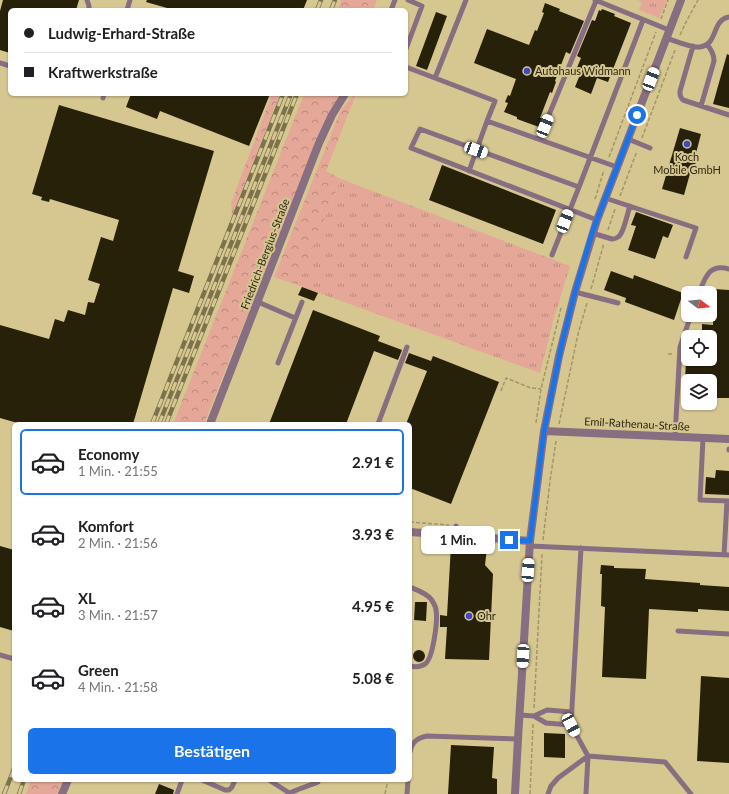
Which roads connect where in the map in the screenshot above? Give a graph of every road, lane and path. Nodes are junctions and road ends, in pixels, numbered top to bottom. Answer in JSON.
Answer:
{"nodes":[{"id":1,"x":408,"y":0,"type":"edge"},
{"id":2,"x":466,"y":0,"type":"edge"},
{"id":3,"x":595,"y":0,"type":"edge"},
{"id":4,"x":681,"y":0,"type":"edge"},
{"id":5,"x":698,"y":0,"type":"edge"},
{"id":6,"x":729,"y":17,"type":"edge"},
{"id":7,"x":643,"y":20,"type":"junction"},
{"id":8,"x":668,"y":34,"type":"junction"},
{"id":9,"x":678,"y":42,"type":"junction"},
{"id":10,"x":408,"y":44,"type":"edge"},
{"id":11,"x":707,"y":44,"type":"junction"},
{"id":12,"x":693,"y":46,"type":"junction"},
{"id":13,"x":408,"y":68,"type":"edge"},
{"id":14,"x":435,"y":78,"type":"junction"},
{"id":15,"x":344,"y":96,"type":"edge"},
{"id":16,"x":701,"y":106,"type":"junction"},
{"id":17,"x":729,"y":114,"type":"edge"},
{"id":18,"x":487,"y":121,"type":"junction"},
{"id":19,"x":540,"y":139,"type":"junction"},
{"id":20,"x":628,"y":140,"type":"junction"},
{"id":21,"x":639,"y":144,"type":"junction"},
{"id":22,"x":650,"y":148,"type":"dead end"},
{"id":23,"x":476,"y":150,"type":"junction"},
{"id":24,"x":589,"y":157,"type":"junction"},
{"id":25,"x":617,"y":167,"type":"junction"},
{"id":26,"x":468,"y":171,"type":"junction"},
{"id":27,"x":578,"y":187,"type":"junction"},
{"id":28,"x":605,"y":198,"type":"junction"},
{"id":29,"x":617,"y":202,"type":"junction"},
{"id":30,"x":630,"y":206,"type":"junction"},
{"id":31,"x":570,"y":210,"type":"junction"},
{"id":32,"x":597,"y":220,"type":"junction"},
{"id":33,"x":592,"y":233,"type":"junction"},
{"id":34,"x":606,"y":238,"type":"junction"},
{"id":35,"x":552,"y":254,"type":"dead end"},
{"id":36,"x":686,"y":257,"type":"dead end"},
{"id":37,"x":729,"y":269,"type":"edge"},
{"id":38,"x":702,"y":286,"type":"edge"},
{"id":39,"x":575,"y":292,"type":"junction"},
{"id":40,"x":589,"y":295,"type":"junction"},
{"id":41,"x":258,"y":302,"type":"junction"},
{"id":42,"x":302,"y":302,"type":"dead end"},
{"id":43,"x":618,"y":303,"type":"dead end"},
{"id":44,"x":295,"y":318,"type":"junction"},
{"id":45,"x":689,"y":322,"type":"edge"},
{"id":46,"x":407,"y":347,"type":"dead end"},
{"id":47,"x":278,"y":364,"type":"dead end"},
{"id":48,"x":541,"y":389,"type":"dead end"},
{"id":49,"x":501,"y":390,"type":"dead end"},
{"id":50,"x":211,"y":422,"type":"edge"},
{"id":51,"x":379,"y":422,"type":"edge"},
{"id":52,"x":544,"y":431,"type":"junction"},
{"id":53,"x":557,"y":431,"type":"junction"},
{"id":54,"x":675,"y":437,"type":"junction"},
{"id":55,"x":703,"y":438,"type":"junction"},
{"id":56,"x":729,"y":440,"type":"edge"},
{"id":57,"x":728,"y":501,"type":"edge"},
{"id":58,"x":456,"y":526,"type":"dead end"},
{"id":59,"x":412,"y":532,"type":"edge"},
{"id":60,"x":456,"y":536,"type":"junction"},
{"id":61,"x":530,"y":543,"type":"junction"},
{"id":62,"x":543,"y":546,"type":"junction"},
{"id":63,"x":581,"y":548,"type":"junction"},
{"id":64,"x":727,"y":555,"type":"edge"},
{"id":65,"x":412,"y":588,"type":"edge"},
{"id":66,"x":678,"y":631,"type":"dead end"},
{"id":67,"x":729,"y":634,"type":"edge"},
{"id":68,"x":0,"y":655,"type":"edge"},
{"id":69,"x":12,"y":658,"type":"edge"},
{"id":70,"x":412,"y":666,"type":"edge"},
{"id":71,"x":572,"y":712,"type":"junction"},
{"id":72,"x":519,"y":716,"type":"junction"},
{"id":73,"x":534,"y":716,"type":"junction"},
{"id":74,"x":571,"y":725,"type":"junction"},
{"id":75,"x":518,"y":739,"type":"junction"},
{"id":76,"x":412,"y":747,"type":"edge"},
{"id":77,"x":588,"y":756,"type":"junction"},
{"id":78,"x":67,"y":782,"type":"edge"},
{"id":79,"x":181,"y":782,"type":"edge"},
{"id":80,"x":207,"y":782,"type":"edge"},
{"id":81,"x":234,"y":782,"type":"edge"},
{"id":82,"x":273,"y":782,"type":"edge"},
{"id":83,"x":318,"y":782,"type":"edge"},
{"id":84,"x":388,"y":782,"type":"edge"},
{"id":85,"x":408,"y":782,"type":"edge"},
{"id":86,"x":290,"y":793,"type":"edge"},
{"id":87,"x":62,"y":794,"type":"edge"},
{"id":88,"x":177,"y":794,"type":"edge"},
{"id":89,"x":385,"y":794,"type":"edge"},
{"id":90,"x":407,"y":794,"type":"edge"},
{"id":91,"x":515,"y":794,"type":"edge"},
{"id":92,"x":530,"y":794,"type":"edge"},
{"id":93,"x":548,"y":794,"type":"edge"},
{"id":94,"x":586,"y":794,"type":"edge"},
{"id":95,"x":691,"y":794,"type":"edge"}],
"edges":[{"from":1,"to":10,"type":"lane"},
{"from":2,"to":14,"type":"lane"},
{"from":3,"to":7,"type":"lane"},
{"from":3,"to":19,"type":"lane"},
{"from":4,"to":8,"type":"street"},
{"from":5,"to":9,"type":"path"},
{"from":6,"to":11,"type":"lane"},
{"from":7,"to":8,"type":"lane"},
{"from":7,"to":24,"type":"lane"},
{"from":8,"to":9,"type":"lane"},
{"from":8,"to":20,"type":"street"},
{"from":9,"to":12,"type":"lane"},
{"from":9,"to":21,"type":"path"},
{"from":11,"to":12,"type":"lane"},
{"from":11,"to":16,"type":"lane"},
{"from":12,"to":16,"type":"lane"},
{"from":13,"to":14,"type":"lane"},
{"from":14,"to":18,"type":"lane"},
{"from":15,"to":41,"type":"street","name":"Friedrich-Bergius-Straße"},
{"from":16,"to":17,"type":"lane"},
{"from":18,"to":19,"type":"lane"},
{"from":18,"to":23,"type":"lane"},
{"from":19,"to":24,"type":"lane"},
{"from":20,"to":21,"type":"lane"},
{"from":20,"to":25,"type":"street"},
{"from":21,"to":22,"type":"lane"},
{"from":21,"to":29,"type":"path"},
{"from":23,"to":26,"type":"lane"},
{"from":23,"to":26,"type":"lane"},
{"from":23,"to":27,"type":"lane"},
{"from":24,"to":25,"type":"lane"},
{"from":24,"to":27,"type":"lane"},
{"from":25,"to":28,"type":"street"},
{"from":26,"to":31,"type":"lane"},
{"from":27,"to":31,"type":"lane"},
{"from":28,"to":29,"type":"lane"},
{"from":28,"to":32,"type":"street"},
{"from":29,"to":30,"type":"lane"},
{"from":29,"to":34,"type":"path"},
{"from":30,"to":34,"type":"lane"},
{"from":30,"to":36,"type":"lane"},
{"from":31,"to":32,"type":"lane"},
{"from":31,"to":35,"type":"lane"},
{"from":32,"to":33,"type":"street"},
{"from":33,"to":34,"type":"lane"},
{"from":33,"to":39,"type":"street"},
{"from":34,"to":40,"type":"path"},
{"from":37,"to":38,"type":"lane"},
{"from":39,"to":40,"type":"lane"},
{"from":39,"to":52,"type":"street"},
{"from":40,"to":43,"type":"lane"},
{"from":40,"to":53,"type":"path"},
{"from":41,"to":44,"type":"lane"},
{"from":41,"to":50,"type":"street","name":"Friedrich-Bergius-Straße"},
{"from":42,"to":44,"type":"lane"},
{"from":44,"to":47,"type":"lane"},
{"from":45,"to":54,"type":"lane"},
{"from":46,"to":51,"type":"lane"},
{"from":48,"to":49,"type":"path"},
{"from":52,"to":53,"type":"street","name":"Emil-Rathenau-Straße"},
{"from":52,"to":61,"type":"street"},
{"from":53,"to":54,"type":"street","name":"Emil-Rathenau-Straße"},
{"from":53,"to":62,"type":"path"},
{"from":54,"to":55,"type":"street","name":"Emil-Rathenau-Straße"},
{"from":55,"to":56,"type":"street","name":"Emil-Rathenau-Straße"},
{"from":55,"to":57,"type":"lane"},
{"from":57,"to":64,"type":"lane"},
{"from":58,"to":60,"type":"lane"},
{"from":59,"to":60,"type":"street"},
{"from":60,"to":61,"type":"street"},
{"from":61,"to":62,"type":"lane"},
{"from":61,"to":72,"type":"street"},
{"from":62,"to":63,"type":"lane"},
{"from":62,"to":73,"type":"path"},
{"from":63,"to":64,"type":"lane"},
{"from":63,"to":71,"type":"lane"},
{"from":65,"to":70,"type":"lane"},
{"from":66,"to":67,"type":"lane"},
{"from":68,"to":69,"type":"lane"},
{"from":71,"to":73,"type":"lane"},
{"from":71,"to":74,"type":"lane"},
{"from":72,"to":73,"type":"lane"},
{"from":72,"to":75,"type":"street"},
{"from":73,"to":74,"type":"lane"},
{"from":73,"to":92,"type":"path"},
{"from":74,"to":77,"type":"lane"},
{"from":75,"to":76,"type":"lane"},
{"from":75,"to":91,"type":"street"},
{"from":77,"to":93,"type":"lane"},
{"from":77,"to":94,"type":"lane"},
{"from":77,"to":95,"type":"lane"},
{"from":78,"to":87,"type":"street"},
{"from":79,"to":88,"type":"lane"},
{"from":80,"to":81,"type":"lane"},
{"from":82,"to":86,"type":"lane"},
{"from":83,"to":86,"type":"lane"},
{"from":84,"to":89,"type":"path"},
{"from":85,"to":90,"type":"lane"}]}
